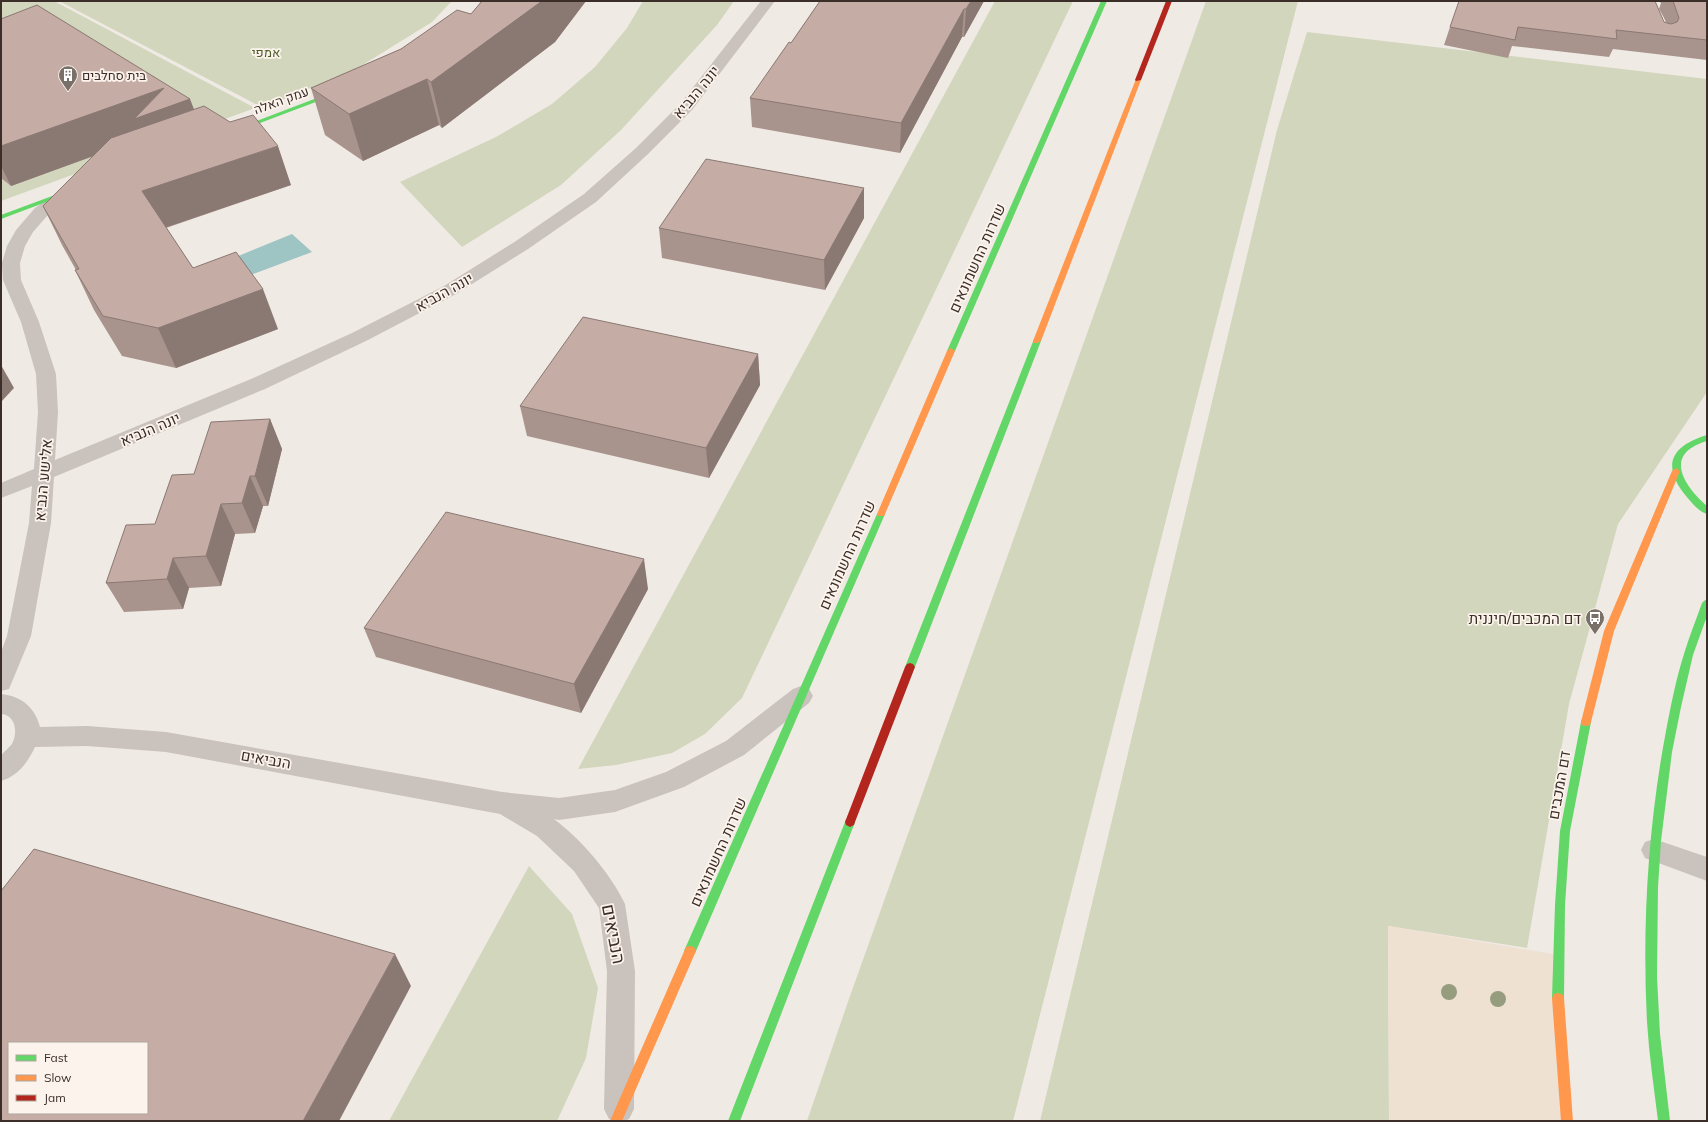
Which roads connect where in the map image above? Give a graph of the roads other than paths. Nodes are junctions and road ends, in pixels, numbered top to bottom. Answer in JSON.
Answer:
{"nodes":[{"id":1,"x":768,"y":1,"type":"edge"},
{"id":2,"x":1104,"y":1,"type":"edge"},
{"id":3,"x":1168,"y":1,"type":"edge"},
{"id":4,"x":352,"y":87,"type":"edge"},
{"id":5,"x":224,"y":135,"type":"edge"},
{"id":6,"x":82,"y":187,"type":"joint"},
{"id":7,"x":1,"y":217,"type":"edge"},
{"id":8,"x":6,"y":276,"type":"edge"},
{"id":9,"x":1707,"y":438,"type":"edge"},
{"id":10,"x":1676,"y":471,"type":"junction"},
{"id":11,"x":43,"y":474,"type":"junction"},
{"id":12,"x":1,"y":491,"type":"edge"},
{"id":13,"x":1707,"y":511,"type":"edge"},
{"id":14,"x":1707,"y":603,"type":"edge"},
{"id":15,"x":1,"y":682,"type":"edge"},
{"id":16,"x":801,"y":696,"type":"junction"},
{"id":17,"x":1,"y":704,"type":"edge"},
{"id":18,"x":27,"y":737,"type":"junction"},
{"id":19,"x":1,"y":771,"type":"edge"},
{"id":20,"x":502,"y":803,"type":"junction"},
{"id":21,"x":1654,"y":850,"type":"junction"},
{"id":22,"x":1707,"y":869,"type":"edge"},
{"id":23,"x":617,"y":1118,"type":"edge"},
{"id":24,"x":734,"y":1121,"type":"edge"},
{"id":25,"x":1567,"y":1121,"type":"edge"},
{"id":26,"x":1664,"y":1121,"type":"edge"}],
"edges":[{"from":1,"to":11,"type":"street","name":"יונה הנביא"},
{"from":2,"to":16,"type":"main road","name":"שדרות החשמונאים"},
{"from":3,"to":24,"type":"main road"},
{"from":4,"to":5,"type":"main road","name":"עמק האלה"},
{"from":6,"to":7,"type":"main road"},
{"from":6,"to":8,"type":"street","name":"אלישע הנביא"},
{"from":8,"to":11,"type":"street","name":"אלישע הנביא"},
{"from":9,"to":10,"type":"main road","name":"דם המכבים"},
{"from":10,"to":13,"type":"main road"},
{"from":10,"to":25,"type":"main road","name":"דם המכבים"},
{"from":11,"to":12,"type":"street","name":"יונה הנביא"},
{"from":11,"to":15,"type":"street","name":"אלישע הנביא"},
{"from":14,"to":21,"type":"main road"},
{"from":16,"to":20,"type":"street","name":"הנביאים"},
{"from":16,"to":23,"type":"main road","name":"שדרות החשמונאים"},
{"from":17,"to":18,"type":"street"},
{"from":18,"to":19,"type":"street"},
{"from":18,"to":20,"type":"street","name":"הנביאים"},
{"from":20,"to":23,"type":"street","name":"הנביאים"},
{"from":21,"to":22,"type":"street"},
{"from":21,"to":26,"type":"main road"}]}
